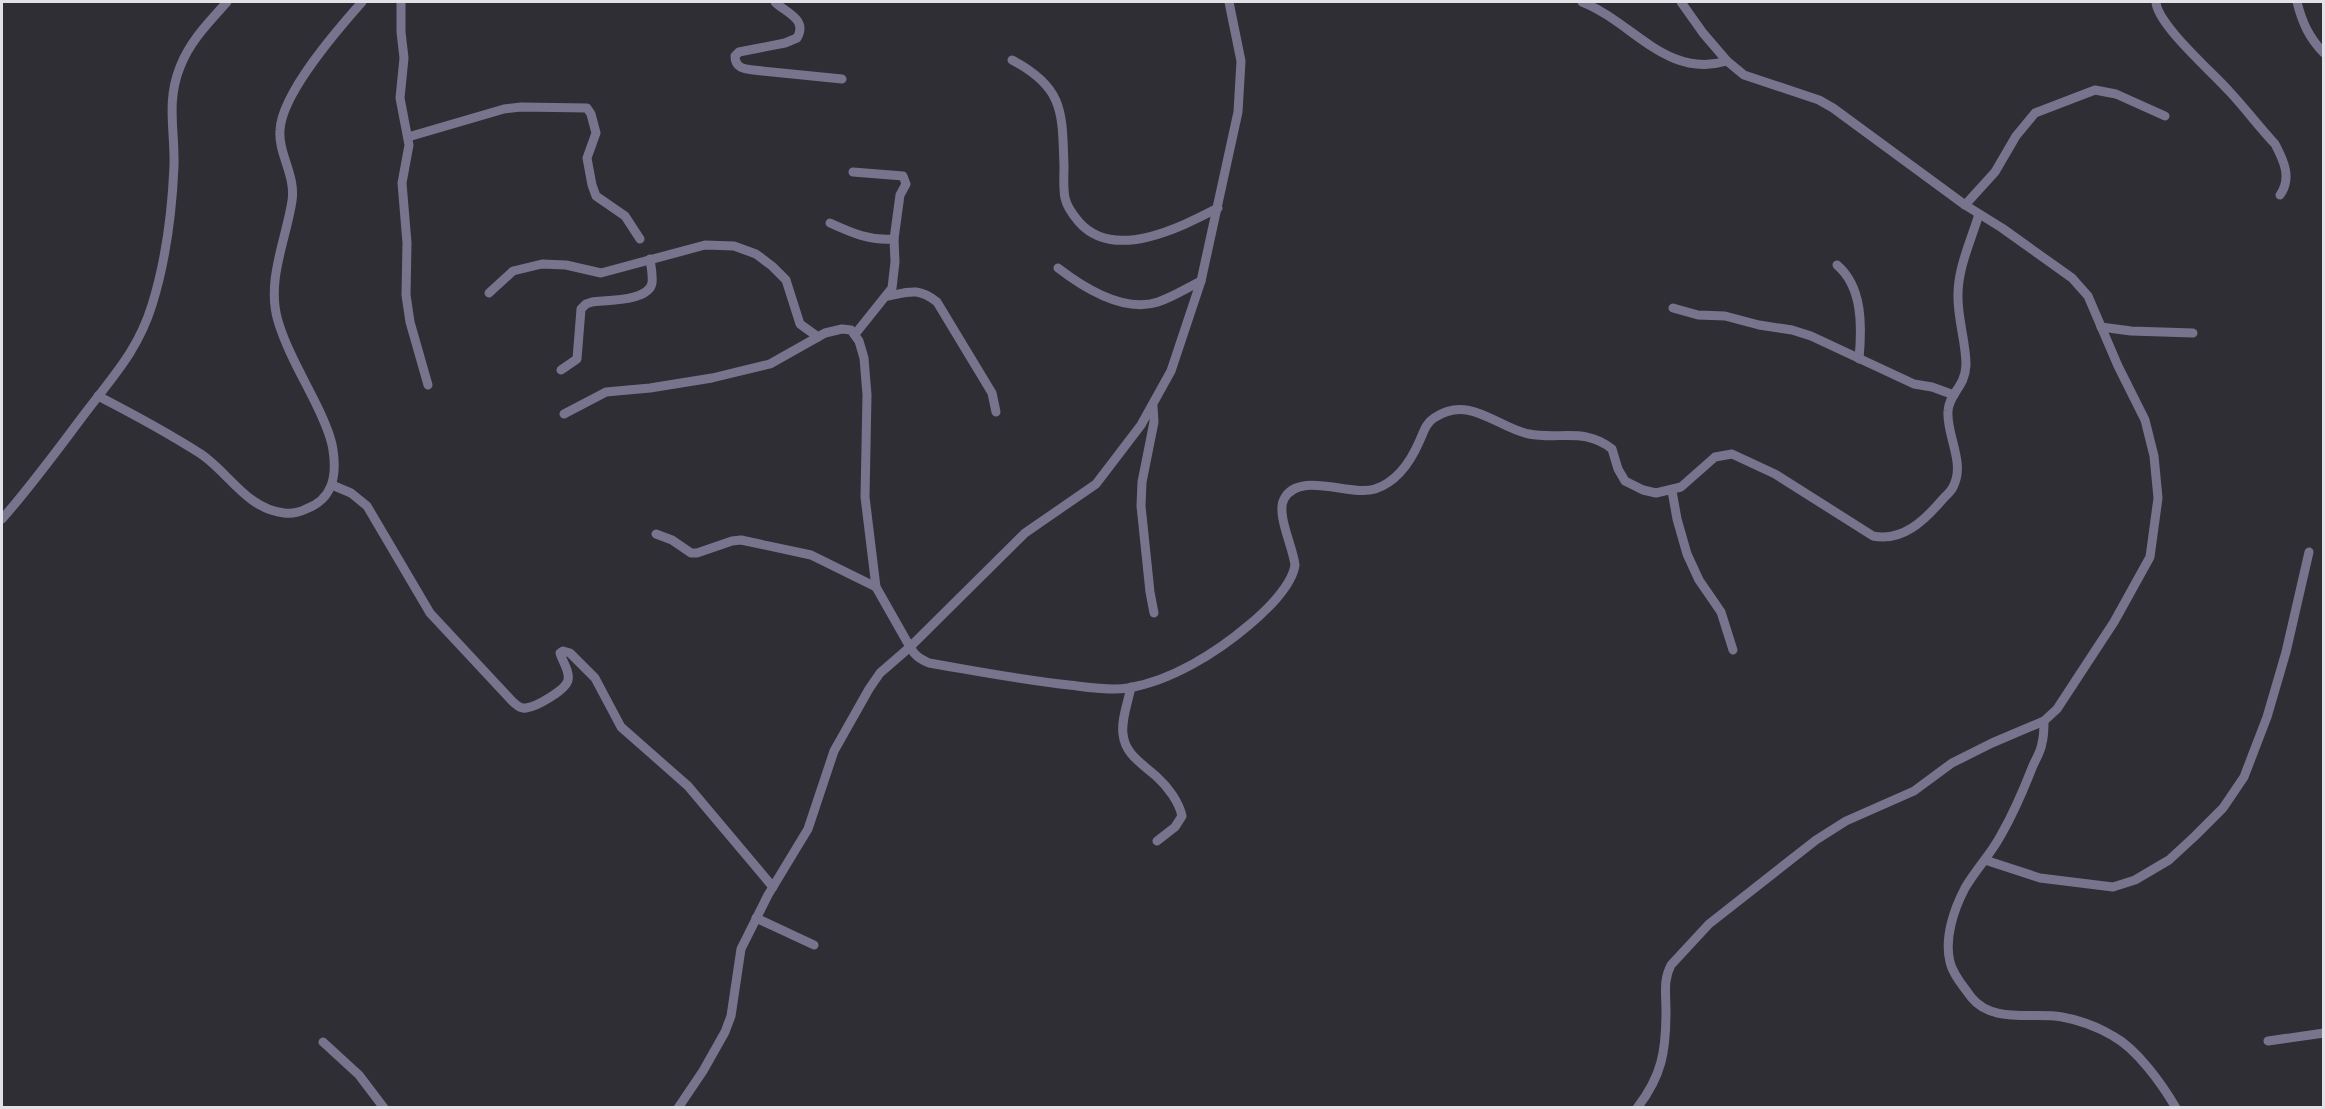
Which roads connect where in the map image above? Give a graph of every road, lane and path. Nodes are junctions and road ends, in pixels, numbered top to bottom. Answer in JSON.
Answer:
{"nodes":[{"id":1,"x":227,"y":2,"type":"edge"},
{"id":2,"x":362,"y":2,"type":"edge"},
{"id":3,"x":401,"y":2,"type":"edge"},
{"id":4,"x":775,"y":2,"type":"edge"},
{"id":5,"x":1229,"y":2,"type":"edge"},
{"id":6,"x":1582,"y":2,"type":"edge"},
{"id":7,"x":1682,"y":2,"type":"edge"},
{"id":8,"x":2156,"y":2,"type":"edge"},
{"id":9,"x":2297,"y":2,"type":"edge"},
{"id":10,"x":2324,"y":53,"type":"edge"},
{"id":11,"x":1012,"y":60,"type":"dead end"},
{"id":12,"x":1726,"y":61,"type":"junction"},
{"id":13,"x":842,"y":79,"type":"dead end"},
{"id":14,"x":2165,"y":116,"type":"dead end"},
{"id":15,"x":408,"y":137,"type":"junction"},
{"id":16,"x":853,"y":172,"type":"dead end"},
{"id":17,"x":2280,"y":195,"type":"dead end"},
{"id":18,"x":1965,"y":205,"type":"junction"},
{"id":19,"x":1218,"y":208,"type":"junction"},
{"id":20,"x":1979,"y":214,"type":"junction"},
{"id":21,"x":830,"y":223,"type":"dead end"},
{"id":22,"x":640,"y":239,"type":"dead end"},
{"id":23,"x":894,"y":239,"type":"junction"},
{"id":24,"x":650,"y":259,"type":"junction"},
{"id":25,"x":1837,"y":265,"type":"dead end"},
{"id":26,"x":1058,"y":268,"type":"dead end"},
{"id":27,"x":1201,"y":281,"type":"junction"},
{"id":28,"x":489,"y":293,"type":"dead end"},
{"id":29,"x":888,"y":296,"type":"junction"},
{"id":30,"x":1673,"y":308,"type":"dead end"},
{"id":31,"x":2101,"y":327,"type":"junction"},
{"id":32,"x":856,"y":333,"type":"junction"},
{"id":33,"x":2193,"y":333,"type":"dead end"},
{"id":34,"x":818,"y":337,"type":"junction"},
{"id":35,"x":1859,"y":359,"type":"junction"},
{"id":36,"x":561,"y":370,"type":"dead end"},
{"id":37,"x":428,"y":385,"type":"dead end"},
{"id":38,"x":1953,"y":395,"type":"junction"},
{"id":39,"x":98,"y":396,"type":"junction"},
{"id":40,"x":1153,"y":406,"type":"junction"},
{"id":41,"x":996,"y":412,"type":"dead end"},
{"id":42,"x":564,"y":414,"type":"dead end"},
{"id":43,"x":332,"y":485,"type":"junction"},
{"id":44,"x":1672,"y":491,"type":"junction"},
{"id":45,"x":2,"y":519,"type":"edge"},
{"id":46,"x":656,"y":534,"type":"dead end"},
{"id":47,"x":2309,"y":552,"type":"dead end"},
{"id":48,"x":876,"y":587,"type":"junction"},
{"id":49,"x":1154,"y":613,"type":"dead end"},
{"id":50,"x":910,"y":647,"type":"junction"},
{"id":51,"x":1733,"y":651,"type":"dead end"},
{"id":52,"x":1131,"y":687,"type":"junction"},
{"id":53,"x":2044,"y":721,"type":"junction"},
{"id":54,"x":1157,"y":841,"type":"dead end"},
{"id":55,"x":1985,"y":860,"type":"junction"},
{"id":56,"x":773,"y":887,"type":"junction"},
{"id":57,"x":756,"y":918,"type":"junction"},
{"id":58,"x":814,"y":945,"type":"dead end"},
{"id":59,"x":2324,"y":1032,"type":"edge"},
{"id":60,"x":2268,"y":1041,"type":"dead end"},
{"id":61,"x":323,"y":1042,"type":"dead end"},
{"id":62,"x":384,"y":1107,"type":"edge"},
{"id":63,"x":678,"y":1107,"type":"edge"},
{"id":64,"x":1637,"y":1107,"type":"edge"},
{"id":65,"x":2176,"y":1107,"type":"edge"}],
"edges":[{"from":1,"to":39,"type":"street"},
{"from":2,"to":43,"type":"street"},
{"from":3,"to":15,"type":"street"},
{"from":4,"to":13,"type":"street"},
{"from":5,"to":19,"type":"street"},
{"from":6,"to":12,"type":"street"},
{"from":7,"to":12,"type":"street"},
{"from":8,"to":17,"type":"street"},
{"from":9,"to":10,"type":"street"},
{"from":11,"to":19,"type":"street"},
{"from":12,"to":18,"type":"street"},
{"from":14,"to":18,"type":"street"},
{"from":15,"to":22,"type":"street"},
{"from":15,"to":37,"type":"street"},
{"from":16,"to":23,"type":"street"},
{"from":18,"to":20,"type":"street"},
{"from":19,"to":27,"type":"street"},
{"from":20,"to":31,"type":"street"},
{"from":20,"to":38,"type":"street"},
{"from":21,"to":23,"type":"street"},
{"from":23,"to":29,"type":"street"},
{"from":24,"to":28,"type":"street"},
{"from":24,"to":34,"type":"street"},
{"from":24,"to":36,"type":"street"},
{"from":25,"to":35,"type":"street"},
{"from":26,"to":27,"type":"street"},
{"from":27,"to":40,"type":"street"},
{"from":29,"to":32,"type":"street"},
{"from":29,"to":41,"type":"street"},
{"from":30,"to":35,"type":"street"},
{"from":31,"to":33,"type":"street"},
{"from":31,"to":53,"type":"street"},
{"from":32,"to":34,"type":"street"},
{"from":32,"to":48,"type":"street"},
{"from":34,"to":42,"type":"street"},
{"from":35,"to":38,"type":"street"},
{"from":38,"to":44,"type":"street"},
{"from":39,"to":43,"type":"street"},
{"from":39,"to":45,"type":"street"},
{"from":40,"to":49,"type":"street"},
{"from":40,"to":50,"type":"street"},
{"from":43,"to":56,"type":"street"},
{"from":44,"to":51,"type":"street"},
{"from":44,"to":52,"type":"street"},
{"from":46,"to":48,"type":"street"},
{"from":47,"to":55,"type":"street"},
{"from":48,"to":50,"type":"street"},
{"from":50,"to":52,"type":"street"},
{"from":50,"to":56,"type":"street"},
{"from":52,"to":54,"type":"street"},
{"from":53,"to":55,"type":"street"},
{"from":53,"to":64,"type":"street"},
{"from":55,"to":65,"type":"street"},
{"from":56,"to":57,"type":"street"},
{"from":57,"to":58,"type":"street"},
{"from":57,"to":63,"type":"street"},
{"from":59,"to":60,"type":"street"},
{"from":61,"to":62,"type":"street"}]}
